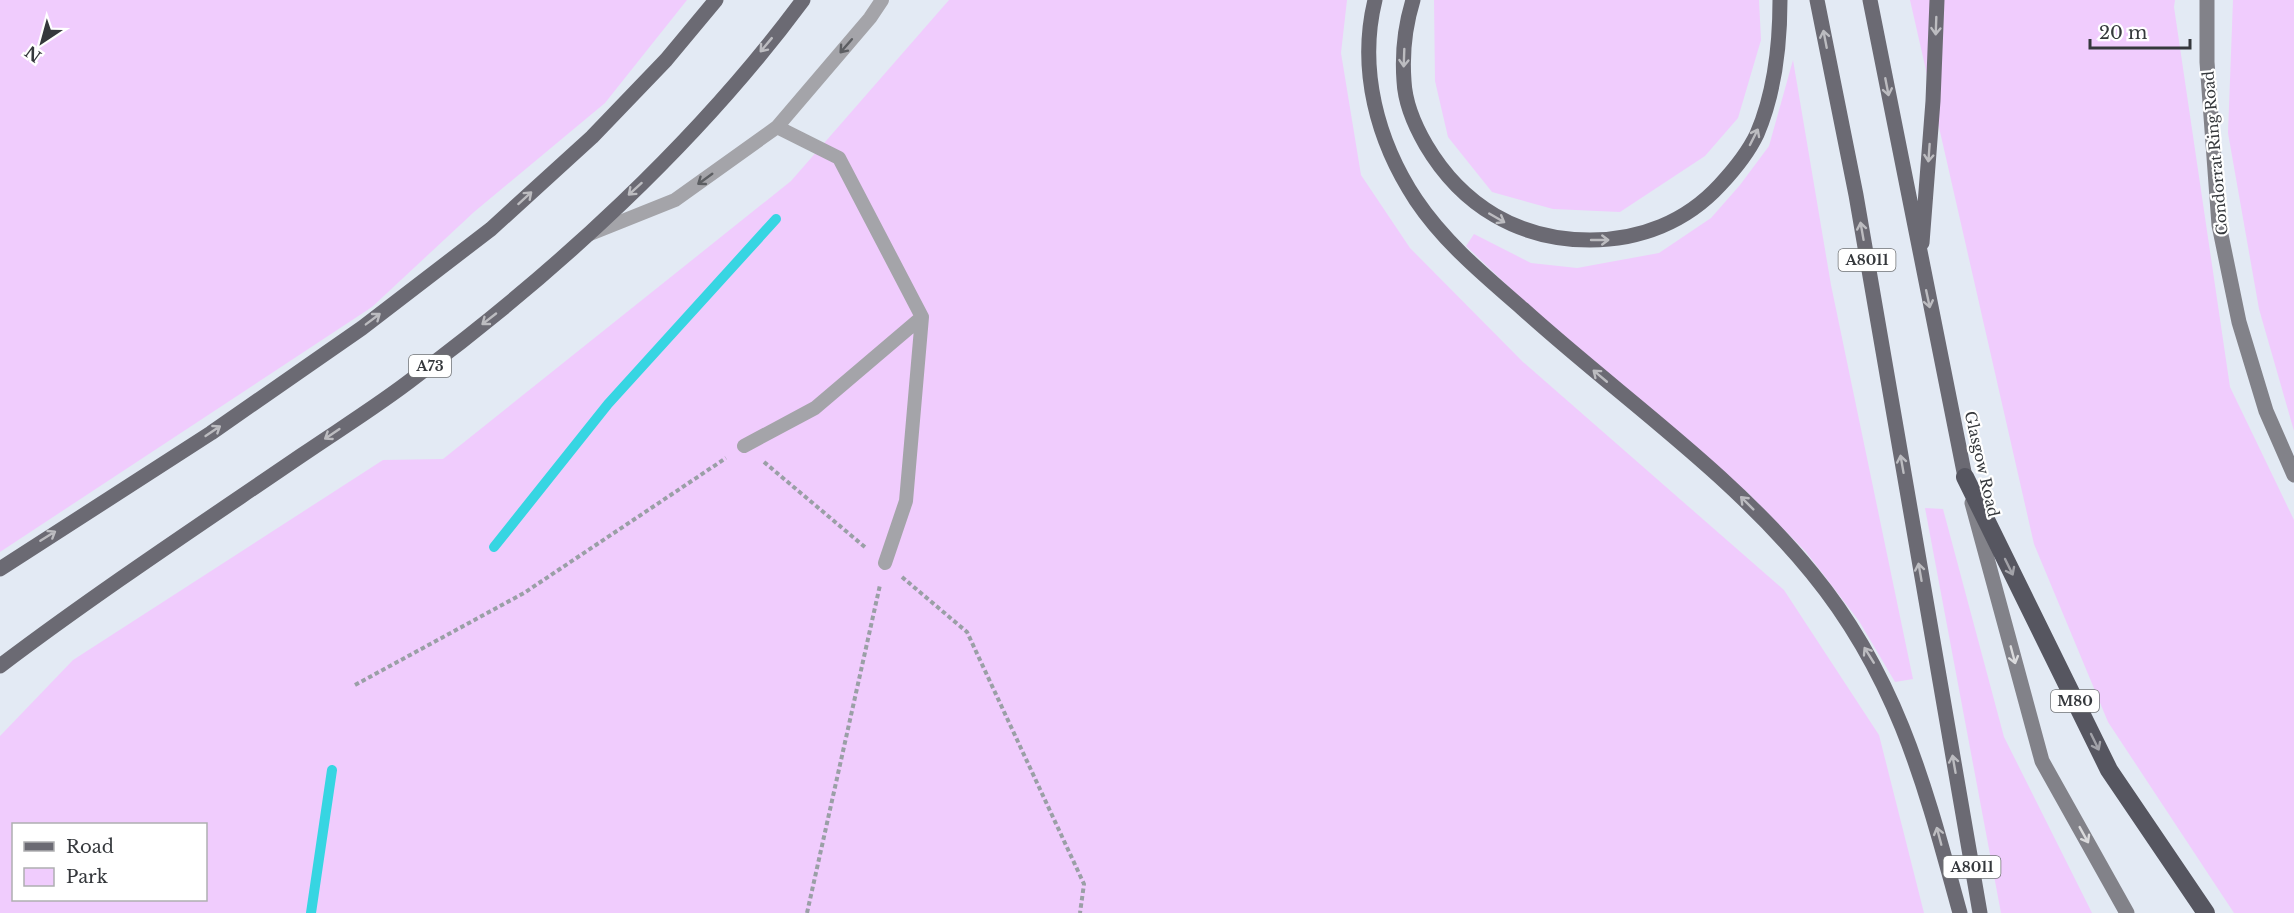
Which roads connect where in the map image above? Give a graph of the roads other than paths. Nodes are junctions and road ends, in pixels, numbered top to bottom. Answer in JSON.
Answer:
{"nodes":[{"id":1,"x":716,"y":0,"type":"edge"},
{"id":2,"x":803,"y":0,"type":"edge"},
{"id":3,"x":882,"y":0,"type":"edge"},
{"id":4,"x":1375,"y":0,"type":"edge"},
{"id":5,"x":1413,"y":0,"type":"edge"},
{"id":6,"x":1780,"y":0,"type":"edge"},
{"id":7,"x":1817,"y":0,"type":"edge"},
{"id":8,"x":1870,"y":0,"type":"edge"},
{"id":9,"x":1937,"y":0,"type":"edge"},
{"id":10,"x":2207,"y":0,"type":"edge"},
{"id":11,"x":777,"y":127,"type":"junction"},
{"id":12,"x":581,"y":238,"type":"junction"},
{"id":13,"x":1921,"y":263,"type":"junction"},
{"id":14,"x":922,"y":317,"type":"junction"},
{"id":15,"x":744,"y":446,"type":"road end"},
{"id":16,"x":2294,"y":475,"type":"edge"},
{"id":17,"x":1965,"y":477,"type":"junction"},
{"id":18,"x":885,"y":563,"type":"road end"},
{"id":19,"x":0,"y":569,"type":"edge"},
{"id":20,"x":0,"y":666,"type":"edge"},
{"id":21,"x":1960,"y":913,"type":"edge"},
{"id":22,"x":1980,"y":913,"type":"edge"},
{"id":23,"x":2127,"y":913,"type":"edge"},
{"id":24,"x":2206,"y":913,"type":"edge"}],
"edges":[{"from":19,"to":1,"type":"main road","one_way":true},
{"from":2,"to":12,"type":"main road","number":"A73","one_way":true},
{"from":3,"to":11,"type":"lane","one_way":true},
{"from":21,"to":4,"type":"main road","one_way":true},
{"from":5,"to":6,"type":"main road","one_way":true},
{"from":22,"to":7,"type":"main road","number":"A8011","one_way":true},
{"from":8,"to":13,"type":"main road","name":"Glasgow Road","number":"A8011","one_way":true},
{"from":9,"to":13,"type":"main road","one_way":true},
{"from":10,"to":16,"type":"street","name":"Condorrat Ring Road"},
{"from":11,"to":12,"type":"lane","one_way":true},
{"from":11,"to":14,"type":"lane"},
{"from":12,"to":20,"type":"main road","number":"A73","one_way":true},
{"from":13,"to":17,"type":"main road","name":"Glasgow Road","number":"A8011","one_way":true},
{"from":14,"to":15,"type":"lane"},
{"from":14,"to":18,"type":"lane"},
{"from":17,"to":23,"type":"street","name":"Glasgow Road","one_way":true},
{"from":17,"to":24,"type":"highway","number":"M80","one_way":true}]}
